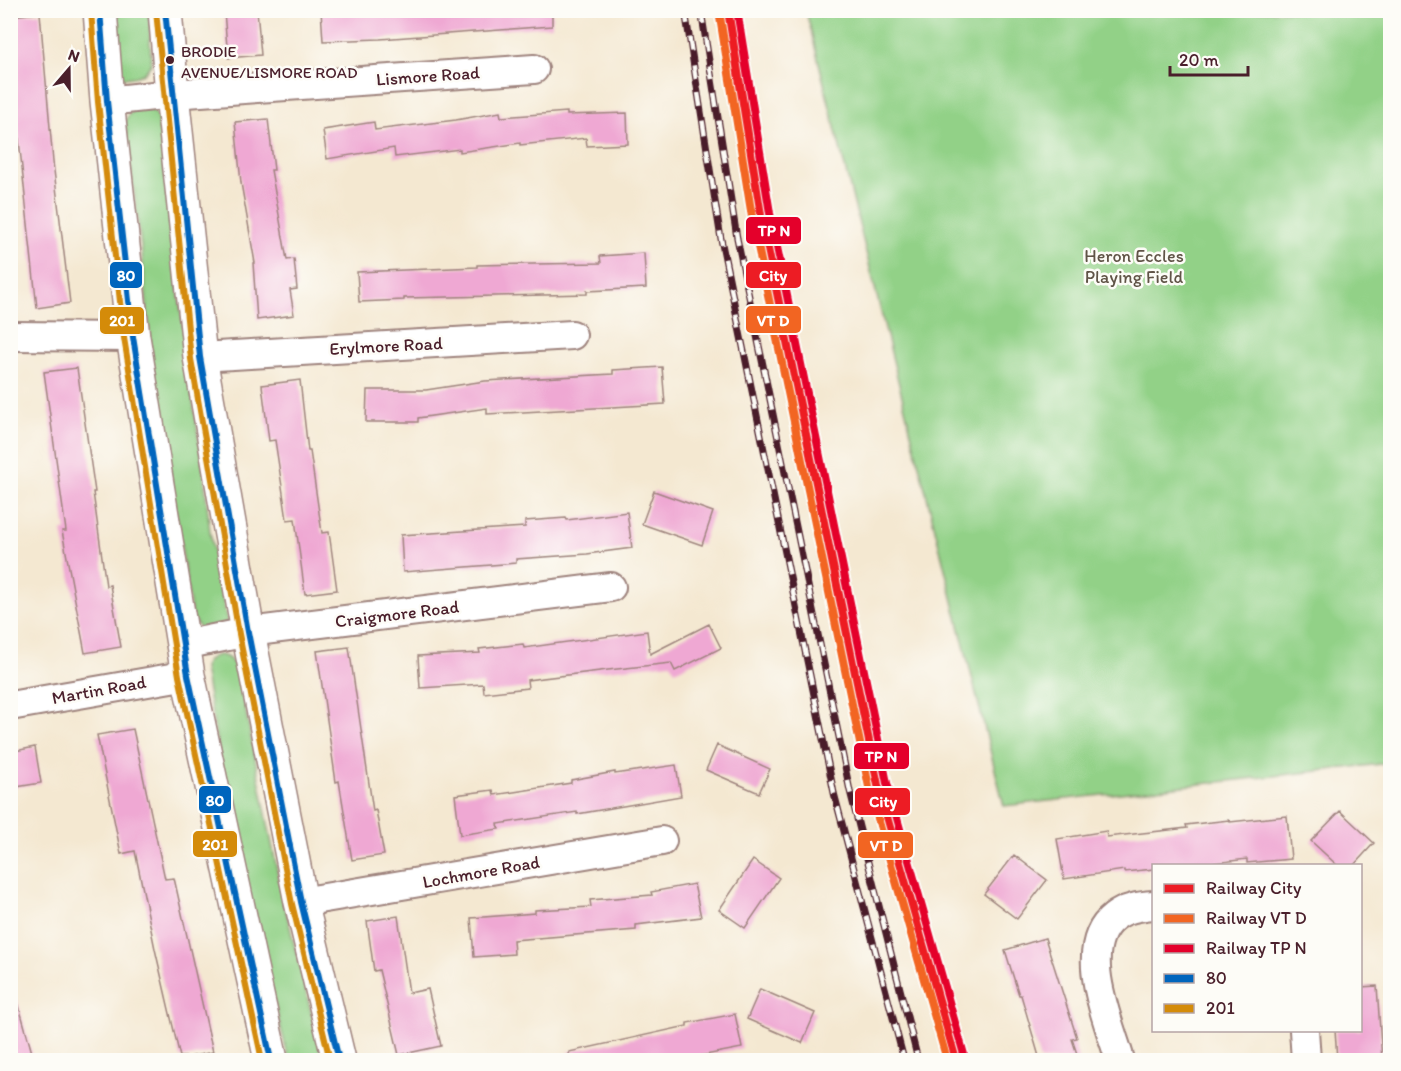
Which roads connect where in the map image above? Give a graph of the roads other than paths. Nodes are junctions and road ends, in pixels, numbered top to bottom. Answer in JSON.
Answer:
{"nodes":[{"id":1,"x":100,"y":10,"type":"edge"},
{"id":2,"x":165,"y":10,"type":"edge"},
{"id":3,"x":534,"y":69,"type":"dead end"},
{"id":4,"x":172,"y":94,"type":"junction"},
{"id":5,"x":107,"y":100,"type":"junction"},
{"id":6,"x":572,"y":335,"type":"dead end"},
{"id":7,"x":10,"y":336,"type":"edge"},
{"id":8,"x":133,"y":338,"type":"junction"},
{"id":9,"x":200,"y":357,"type":"junction"},
{"id":10,"x":611,"y":587,"type":"dead end"},
{"id":11,"x":248,"y":632,"type":"junction"},
{"id":12,"x":185,"y":660,"type":"junction"},
{"id":13,"x":10,"y":705,"type":"edge"},
{"id":14,"x":662,"y":841,"type":"dead end"},
{"id":15,"x":301,"y":902,"type":"junction"},
{"id":16,"x":1152,"y":905,"type":"edge"},
{"id":17,"x":1304,"y":1032,"type":"edge"},
{"id":18,"x":271,"y":1060,"type":"edge"},
{"id":19,"x":339,"y":1060,"type":"edge"},
{"id":20,"x":1120,"y":1060,"type":"edge"},
{"id":21,"x":1306,"y":1060,"type":"edge"}],
"edges":[{"from":1,"to":5,"type":"street"},
{"from":2,"to":4,"type":"street"},
{"from":3,"to":4,"type":"street","name":"Lismore Road"},
{"from":4,"to":5,"type":"street","name":"Lismore Road"},
{"from":4,"to":9,"type":"street"},
{"from":5,"to":8,"type":"street"},
{"from":6,"to":9,"type":"street","name":"Erylmore Road"},
{"from":7,"to":8,"type":"street"},
{"from":8,"to":12,"type":"street"},
{"from":9,"to":11,"type":"street"},
{"from":10,"to":11,"type":"street","name":"Craigmore Road"},
{"from":11,"to":12,"type":"street","name":"Craigmore Road"},
{"from":11,"to":15,"type":"street"},
{"from":12,"to":13,"type":"street","name":"Martin Road"},
{"from":12,"to":18,"type":"street"},
{"from":14,"to":15,"type":"street","name":"Lochmore Road"},
{"from":15,"to":19,"type":"street"},
{"from":16,"to":20,"type":"street"},
{"from":17,"to":21,"type":"street"}]}
